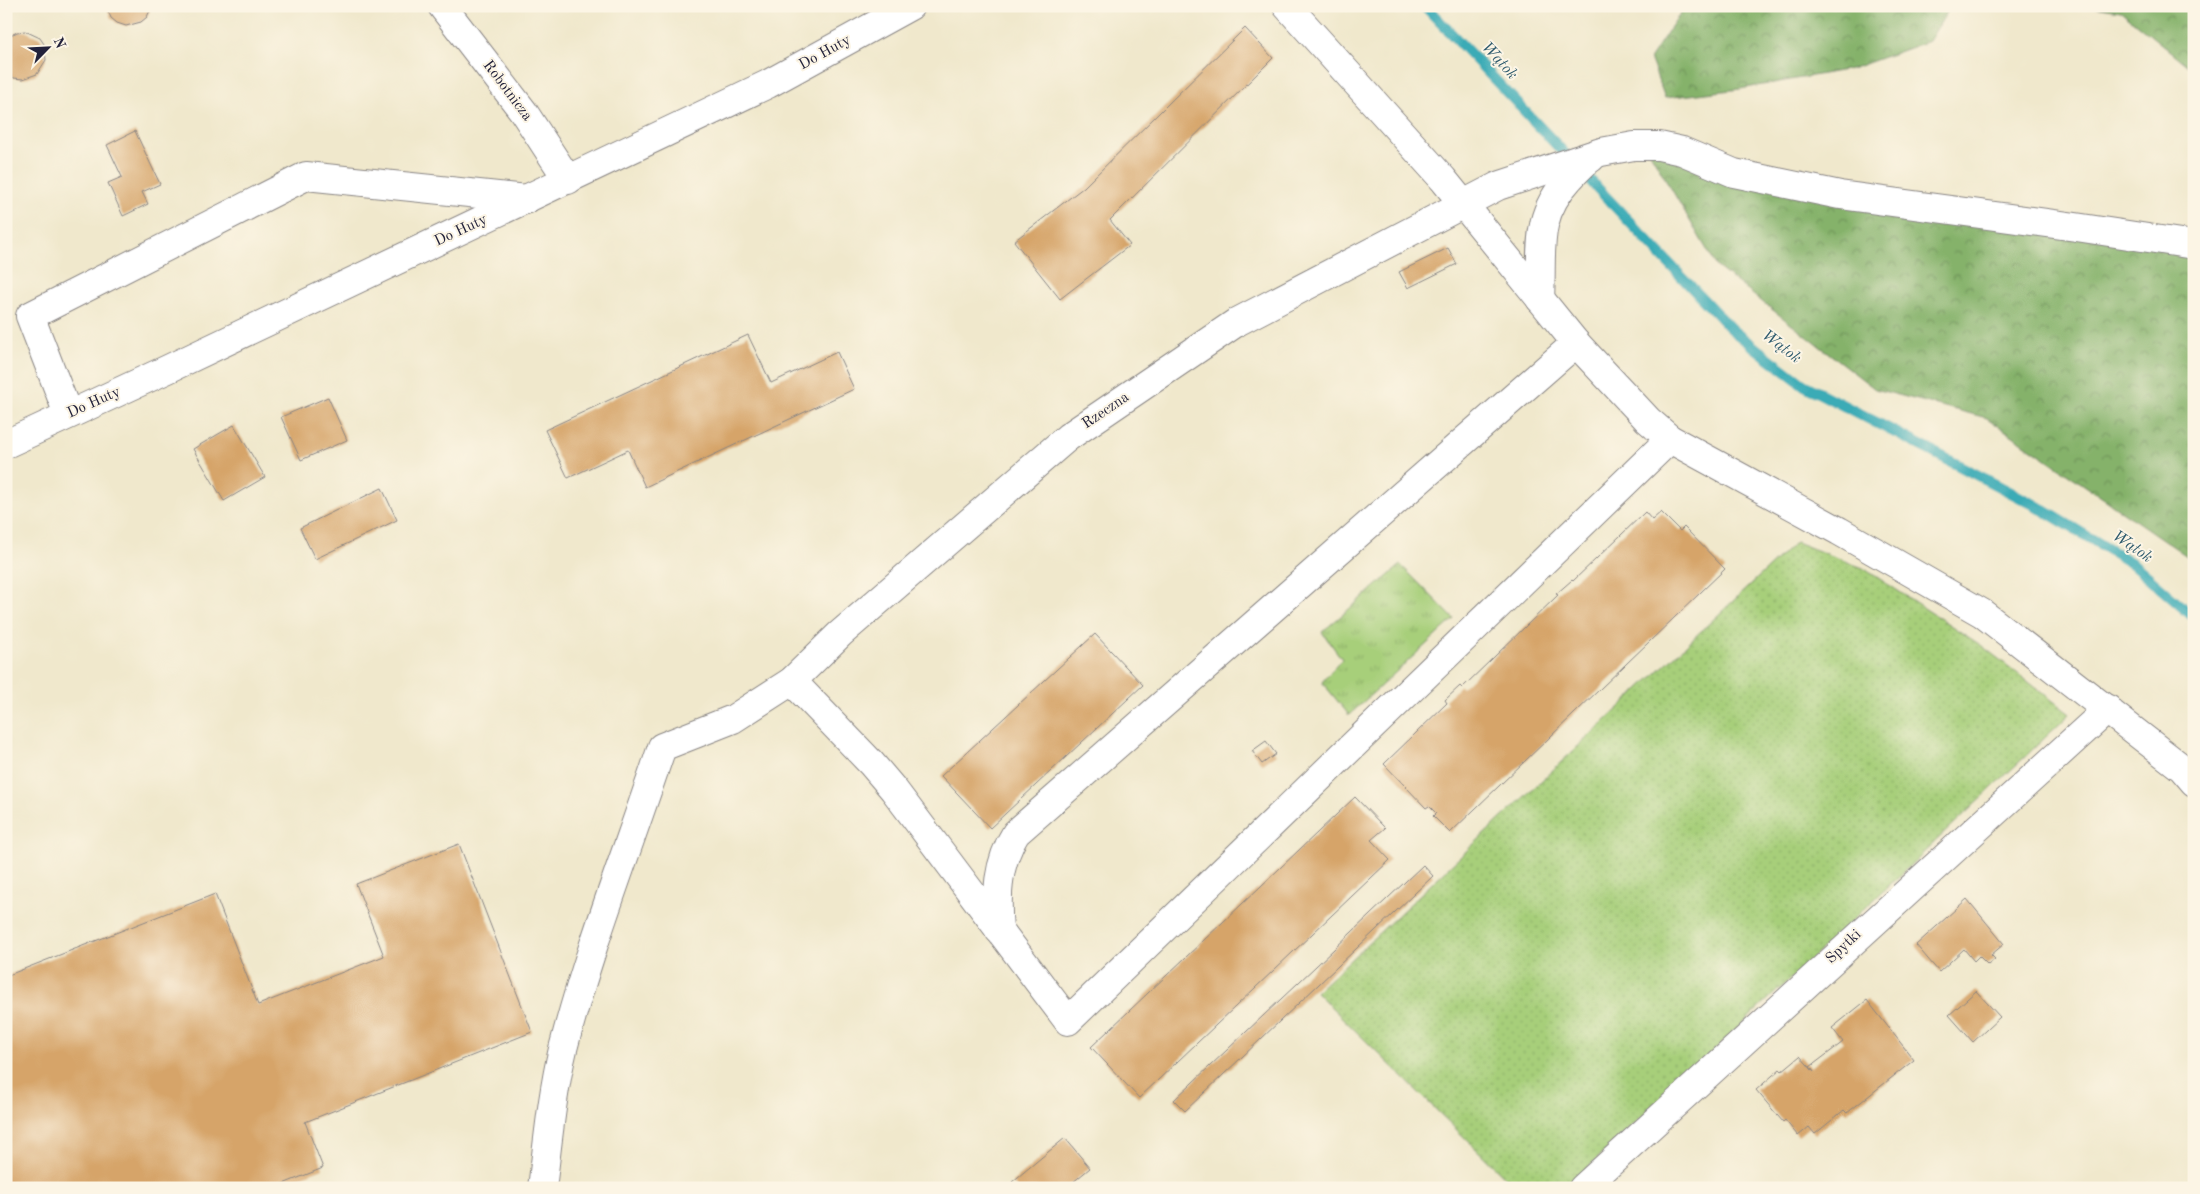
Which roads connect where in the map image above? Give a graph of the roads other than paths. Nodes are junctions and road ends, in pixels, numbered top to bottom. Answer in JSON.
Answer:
{"nodes":[{"id":1,"x":442,"y":6,"type":"edge"},
{"id":2,"x":910,"y":6,"type":"edge"},
{"id":3,"x":1287,"y":6,"type":"edge"},
{"id":4,"x":1601,"y":152,"type":"junction"},
{"id":5,"x":568,"y":180,"type":"junction"},
{"id":6,"x":527,"y":199,"type":"junction"},
{"id":7,"x":1464,"y":204,"type":"junction"},
{"id":8,"x":2194,"y":245,"type":"edge"},
{"id":9,"x":1540,"y":299,"type":"junction"},
{"id":10,"x":1576,"y":342,"type":"junction"},
{"id":11,"x":68,"y":414,"type":"junction"},
{"id":12,"x":1670,"y":439,"type":"junction"},
{"id":13,"x":6,"y":444,"type":"edge"},
{"id":14,"x":792,"y":681,"type":"junction"},
{"id":15,"x":2108,"y":709,"type":"junction"},
{"id":16,"x":2194,"y":782,"type":"edge"},
{"id":17,"x":999,"y":930,"type":"junction"},
{"id":18,"x":542,"y":1188,"type":"edge"},
{"id":19,"x":1583,"y":1188,"type":"edge"}],
"edges":[{"from":1,"to":5,"type":"street","name":"Robotnicza"},
{"from":2,"to":5,"type":"street","name":"Do Huty"},
{"from":3,"to":7,"type":"street"},
{"from":4,"to":7,"type":"street","name":"Rzeczna"},
{"from":4,"to":8,"type":"street","name":"Rzeczna"},
{"from":4,"to":9,"type":"street"},
{"from":5,"to":6,"type":"street","name":"Do Huty"},
{"from":6,"to":11,"type":"street","name":"Do Huty"},
{"from":6,"to":11,"type":"street"},
{"from":7,"to":9,"type":"street"},
{"from":7,"to":14,"type":"street","name":"Rzeczna"},
{"from":9,"to":10,"type":"street"},
{"from":10,"to":12,"type":"street"},
{"from":10,"to":17,"type":"street"},
{"from":11,"to":13,"type":"street","name":"Do Huty"},
{"from":12,"to":15,"type":"street"},
{"from":12,"to":17,"type":"street"},
{"from":14,"to":17,"type":"street"},
{"from":14,"to":18,"type":"street","name":"Rzeczna"},
{"from":15,"to":16,"type":"street"},
{"from":15,"to":19,"type":"street","name":"Spytki"}]}
